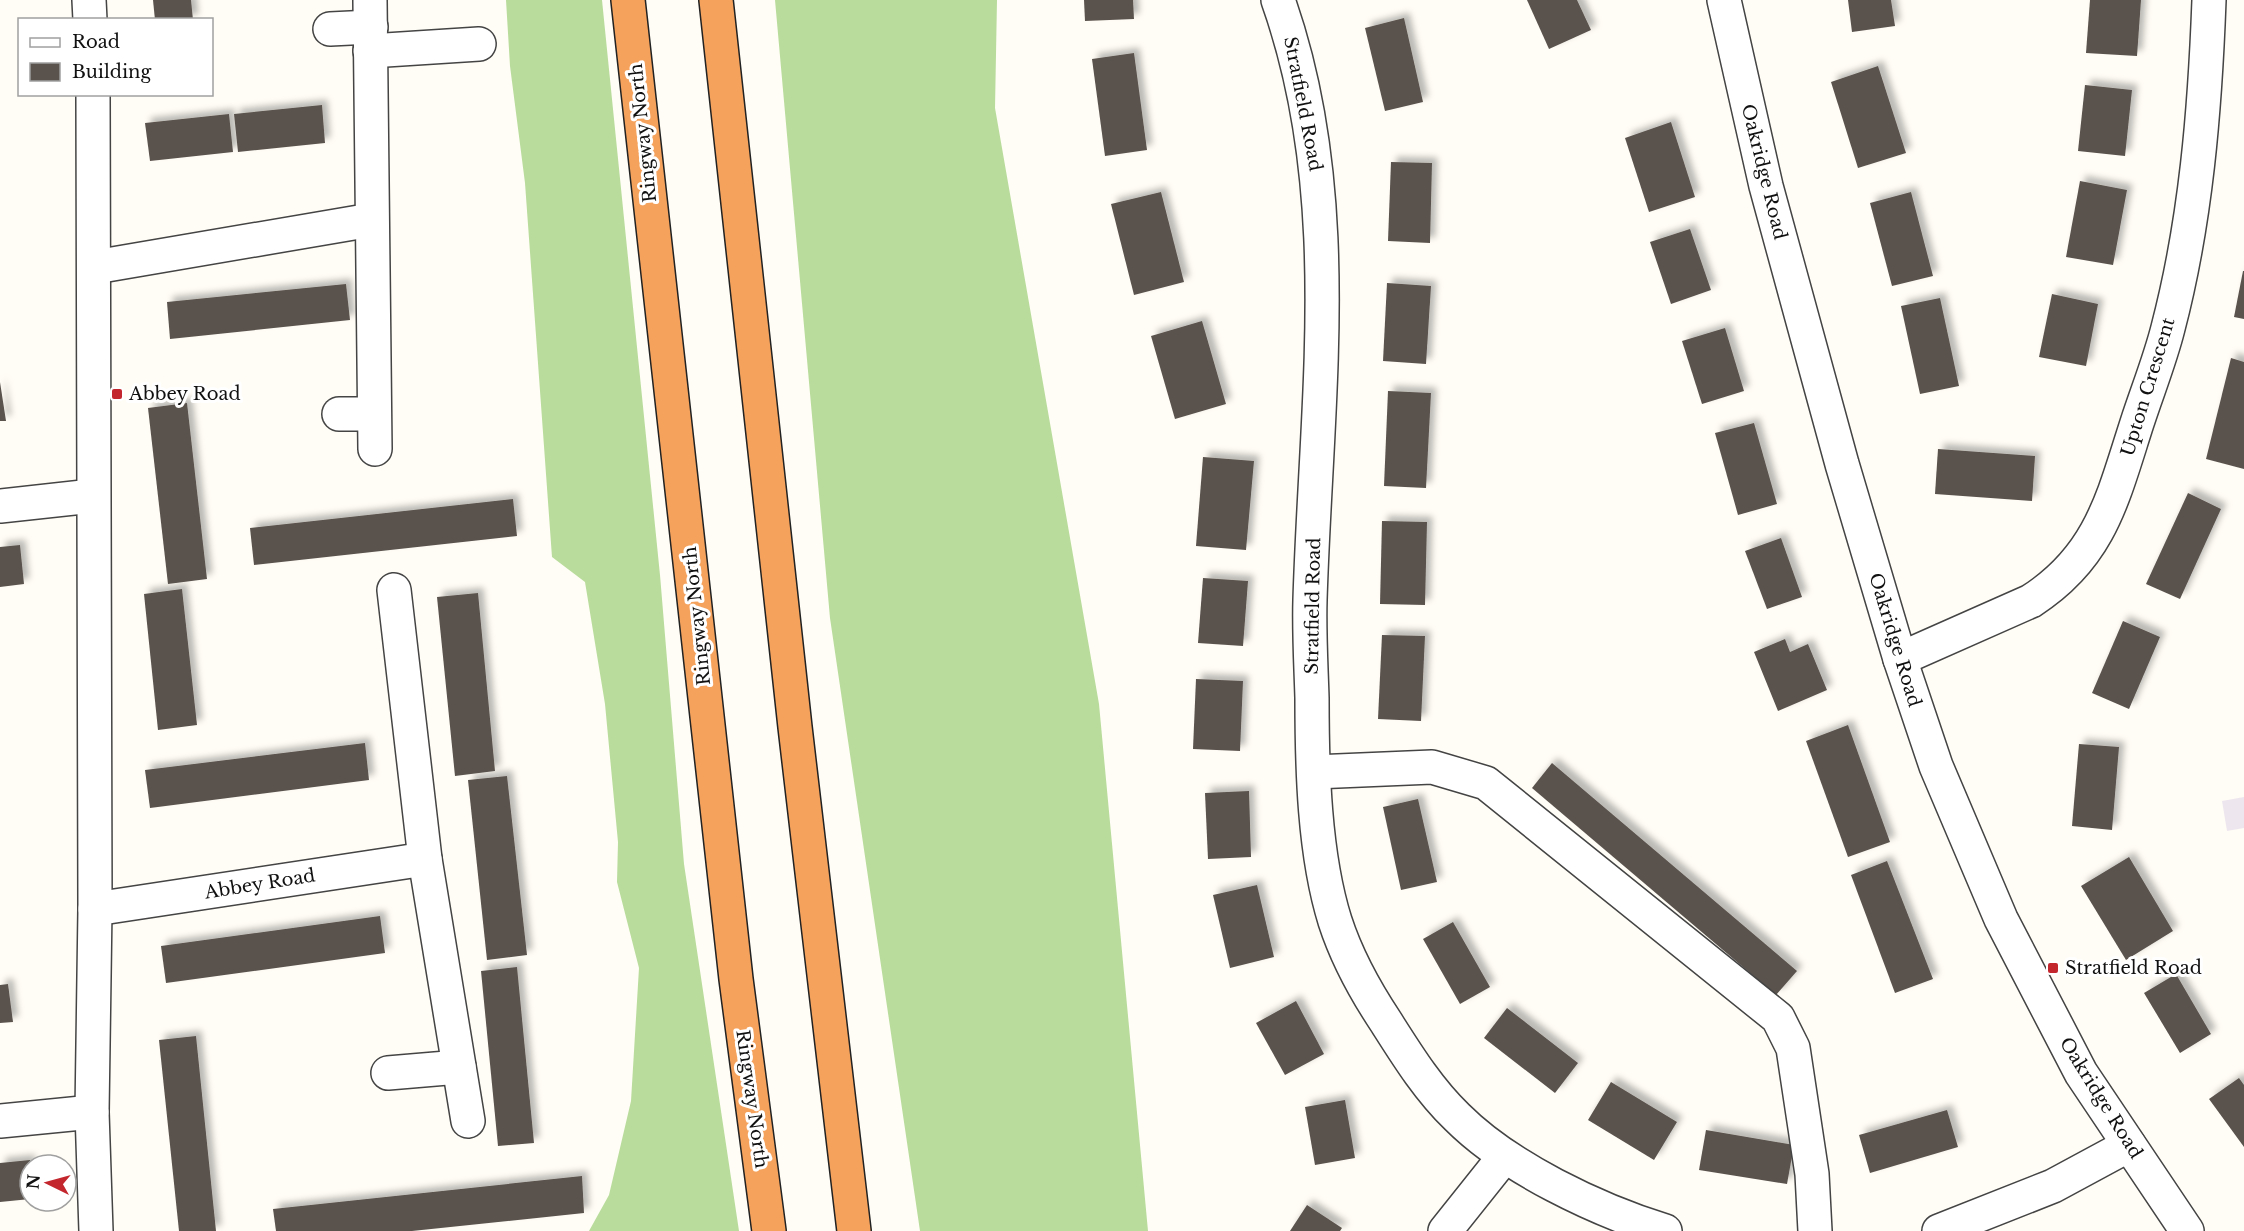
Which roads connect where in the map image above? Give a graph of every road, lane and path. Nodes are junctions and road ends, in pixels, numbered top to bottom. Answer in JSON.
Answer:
{"nodes":[{"id":1,"x":89,"y":0,"type":"edge"},
{"id":2,"x":628,"y":0,"type":"edge"},
{"id":3,"x":716,"y":0,"type":"edge"},
{"id":4,"x":1278,"y":0,"type":"edge"},
{"id":5,"x":1724,"y":0,"type":"edge"},
{"id":6,"x":2209,"y":0,"type":"edge"},
{"id":7,"x":90,"y":18,"type":"edge"},
{"id":8,"x":370,"y":26,"type":"edge"},
{"id":9,"x":330,"y":29,"type":"dead end"},
{"id":10,"x":479,"y":44,"type":"dead end"},
{"id":11,"x":93,"y":96,"type":"edge"},
{"id":12,"x":371,"y":220,"type":"junction"},
{"id":13,"x":95,"y":267,"type":"junction"},
{"id":14,"x":339,"y":414,"type":"dead end"},
{"id":15,"x":374,"y":414,"type":"junction"},
{"id":16,"x":375,"y":449,"type":"dead end"},
{"id":17,"x":92,"y":496,"type":"junction"},
{"id":18,"x":0,"y":506,"type":"edge"},
{"id":19,"x":394,"y":590,"type":"dead end"},
{"id":20,"x":1900,"y":659,"type":"junction"},
{"id":21,"x":1314,"y":771,"type":"junction"},
{"id":22,"x":425,"y":859,"type":"junction"},
{"id":23,"x":95,"y":909,"type":"junction"},
{"id":24,"x":459,"y":1067,"type":"junction"},
{"id":25,"x":388,"y":1073,"type":"dead end"},
{"id":26,"x":92,"y":1112,"type":"junction"},
{"id":27,"x":0,"y":1121,"type":"edge"},
{"id":28,"x":468,"y":1121,"type":"dead end"},
{"id":29,"x":2129,"y":1145,"type":"junction"},
{"id":30,"x":1504,"y":1157,"type":"junction"},
{"id":31,"x":96,"y":1231,"type":"edge"},
{"id":32,"x":769,"y":1231,"type":"edge"},
{"id":33,"x":854,"y":1231,"type":"edge"},
{"id":34,"x":1445,"y":1231,"type":"edge"},
{"id":35,"x":1665,"y":1231,"type":"edge"},
{"id":36,"x":1815,"y":1231,"type":"edge"},
{"id":37,"x":1939,"y":1231,"type":"edge"},
{"id":38,"x":2187,"y":1231,"type":"edge"}],
"edges":[{"from":1,"to":7,"type":"street"},
{"from":2,"to":32,"type":"highway","name":"Ringway North"},
{"from":3,"to":33,"type":"highway"},
{"from":4,"to":21,"type":"street","name":"Stratfield Road"},
{"from":5,"to":20,"type":"street","name":"Oakridge Road"},
{"from":6,"to":20,"type":"street","name":"Upton Crescent"},
{"from":8,"to":9,"type":"street"},
{"from":8,"to":10,"type":"street"},
{"from":8,"to":12,"type":"street"},
{"from":11,"to":13,"type":"street"},
{"from":12,"to":13,"type":"street"},
{"from":12,"to":15,"type":"street"},
{"from":13,"to":17,"type":"street"},
{"from":14,"to":15,"type":"street"},
{"from":15,"to":16,"type":"street"},
{"from":17,"to":18,"type":"street"},
{"from":17,"to":23,"type":"street"},
{"from":19,"to":22,"type":"street"},
{"from":20,"to":29,"type":"street","name":"Oakridge Road"},
{"from":21,"to":30,"type":"street","name":"Stratfield Road"},
{"from":21,"to":36,"type":"street"},
{"from":22,"to":23,"type":"street","name":"Abbey Road"},
{"from":22,"to":24,"type":"street"},
{"from":23,"to":26,"type":"street"},
{"from":24,"to":25,"type":"street"},
{"from":24,"to":28,"type":"street"},
{"from":26,"to":27,"type":"street"},
{"from":26,"to":31,"type":"street"},
{"from":29,"to":37,"type":"street"},
{"from":29,"to":38,"type":"street","name":"Oakridge Road"},
{"from":30,"to":34,"type":"street"},
{"from":30,"to":35,"type":"street","name":"Stratfield Road"}]}
